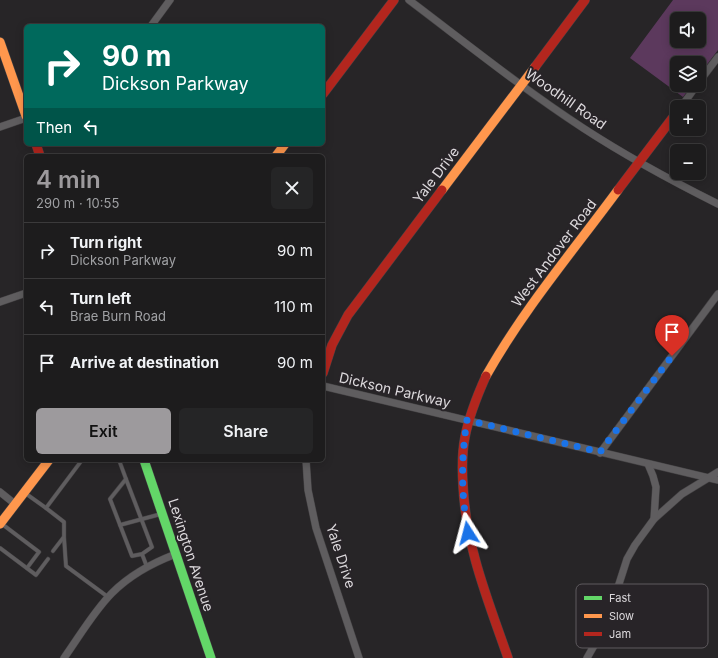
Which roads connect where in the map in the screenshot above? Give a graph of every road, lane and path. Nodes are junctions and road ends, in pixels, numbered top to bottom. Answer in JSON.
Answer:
{"nodes":[{"id":1,"x":170,"y":0,"type":"edge"},
{"id":2,"x":394,"y":0,"type":"edge"},
{"id":3,"x":409,"y":0,"type":"edge"},
{"id":4,"x":585,"y":0,"type":"edge"},
{"id":5,"x":152,"y":24,"type":"edge"},
{"id":6,"x":0,"y":42,"type":"edge"},
{"id":7,"x":718,"y":57,"type":"edge"},
{"id":8,"x":706,"y":73,"type":"edge"},
{"id":9,"x":521,"y":84,"type":"junction"},
{"id":10,"x":325,"y":91,"type":"edge"},
{"id":11,"x":24,"y":111,"type":"edge"},
{"id":12,"x":24,"y":118,"type":"edge"},
{"id":13,"x":670,"y":122,"type":"edge"},
{"id":14,"x":0,"y":127,"type":"edge"},
{"id":15,"x":640,"y":163,"type":"junction"},
{"id":16,"x":718,"y":204,"type":"edge"},
{"id":17,"x":24,"y":294,"type":"edge"},
{"id":18,"x":718,"y":294,"type":"edge"},
{"id":19,"x":0,"y":302,"type":"edge"},
{"id":20,"x":325,"y":367,"type":"edge"},
{"id":21,"x":325,"y":386,"type":"edge"},
{"id":22,"x":467,"y":420,"type":"junction"},
{"id":23,"x":600,"y":452,"type":"junction"},
{"id":24,"x":46,"y":462,"type":"edge"},
{"id":25,"x":80,"y":462,"type":"edge"},
{"id":26,"x":120,"y":462,"type":"edge"},
{"id":27,"x":145,"y":462,"type":"edge"},
{"id":28,"x":306,"y":462,"type":"edge"},
{"id":29,"x":648,"y":464,"type":"junction"},
{"id":30,"x":718,"y":472,"type":"edge"},
{"id":31,"x":709,"y":478,"type":"junction"},
{"id":32,"x":126,"y":479,"type":"junction"},
{"id":33,"x":718,"y":480,"type":"edge"},
{"id":34,"x":0,"y":492,"type":"edge"},
{"id":35,"x":24,"y":492,"type":"junction"},
{"id":36,"x":15,"y":504,"type":"junction"},
{"id":37,"x":46,"y":508,"type":"junction"},
{"id":38,"x":162,"y":514,"type":"junction"},
{"id":39,"x":142,"y":519,"type":"junction"},
{"id":40,"x":654,"y":519,"type":"junction"},
{"id":41,"x":1,"y":524,"type":"edge"},
{"id":42,"x":120,"y":525,"type":"junction"},
{"id":43,"x":64,"y":537,"type":"junction"},
{"id":44,"x":0,"y":548,"type":"edge"},
{"id":45,"x":53,"y":551,"type":"dead end"},
{"id":46,"x":142,"y":554,"type":"junction"},
{"id":47,"x":176,"y":554,"type":"junction"},
{"id":48,"x":48,"y":559,"type":"dead end"},
{"id":49,"x":146,"y":567,"type":"junction"},
{"id":50,"x":27,"y":568,"type":"junction"},
{"id":51,"x":618,"y":584,"type":"edge"},
{"id":52,"x":109,"y":598,"type":"junction"},
{"id":53,"x":593,"y":648,"type":"edge"},
{"id":54,"x":64,"y":658,"type":"edge"},
{"id":55,"x":211,"y":658,"type":"edge"},
{"id":56,"x":359,"y":658,"type":"edge"},
{"id":57,"x":508,"y":658,"type":"edge"},
{"id":58,"x":587,"y":658,"type":"edge"}],
"edges":[{"from":1,"to":5,"type":"street"},
{"from":2,"to":10,"type":"street"},
{"from":3,"to":9,"type":"street","name":"Woodhill Road"},
{"from":4,"to":9,"type":"street","name":"Yale Drive"},
{"from":6,"to":11,"type":"street"},
{"from":7,"to":8,"type":"street"},
{"from":9,"to":15,"type":"street","name":"Woodhill Road"},
{"from":9,"to":20,"type":"street","name":"Yale Drive"},
{"from":12,"to":14,"type":"street"},
{"from":13,"to":15,"type":"street","name":"West Andover Road"},
{"from":15,"to":16,"type":"street","name":"Woodhill Road"},
{"from":15,"to":22,"type":"street","name":"West Andover Road"},
{"from":17,"to":19,"type":"street"},
{"from":18,"to":23,"type":"street"},
{"from":21,"to":22,"type":"street","name":"Dickson Parkway"},
{"from":22,"to":23,"type":"street","name":"Dickson Parkway"},
{"from":22,"to":57,"type":"street","name":"West Andover Road"},
{"from":23,"to":29,"type":"street","name":"Dickson Parkway"},
{"from":24,"to":35,"type":"street"},
{"from":25,"to":37,"type":"lane"},
{"from":26,"to":32,"type":"lane"},
{"from":27,"to":38,"type":"street","name":"Lexington Avenue"},
{"from":28,"to":56,"type":"street","name":"Yale Drive"},
{"from":29,"to":31,"type":"street","name":"Dickson Parkway"},
{"from":29,"to":40,"type":"street"},
{"from":30,"to":31,"type":"street"},
{"from":31,"to":33,"type":"street","name":"Dickson Parkway"},
{"from":31,"to":40,"type":"street"},
{"from":32,"to":39,"type":"lane"},
{"from":32,"to":42,"type":"lane"},
{"from":34,"to":36,"type":"street"},
{"from":35,"to":36,"type":"street"},
{"from":35,"to":37,"type":"lane"},
{"from":36,"to":41,"type":"street"},
{"from":37,"to":43,"type":"lane"},
{"from":38,"to":39,"type":"lane"},
{"from":38,"to":47,"type":"street","name":"Lexington Avenue"},
{"from":39,"to":42,"type":"lane"},
{"from":39,"to":46,"type":"lane"},
{"from":40,"to":51,"type":"street"},
{"from":41,"to":50,"type":"lane"},
{"from":42,"to":46,"type":"lane"},
{"from":43,"to":45,"type":"lane"},
{"from":43,"to":52,"type":"lane"},
{"from":44,"to":50,"type":"lane"},
{"from":46,"to":49,"type":"lane"},
{"from":47,"to":49,"type":"street"},
{"from":47,"to":55,"type":"street","name":"Lexington Avenue"},
{"from":48,"to":50,"type":"lane"},
{"from":49,"to":52,"type":"street"},
{"from":52,"to":54,"type":"street"},
{"from":53,"to":58,"type":"street"}]}
